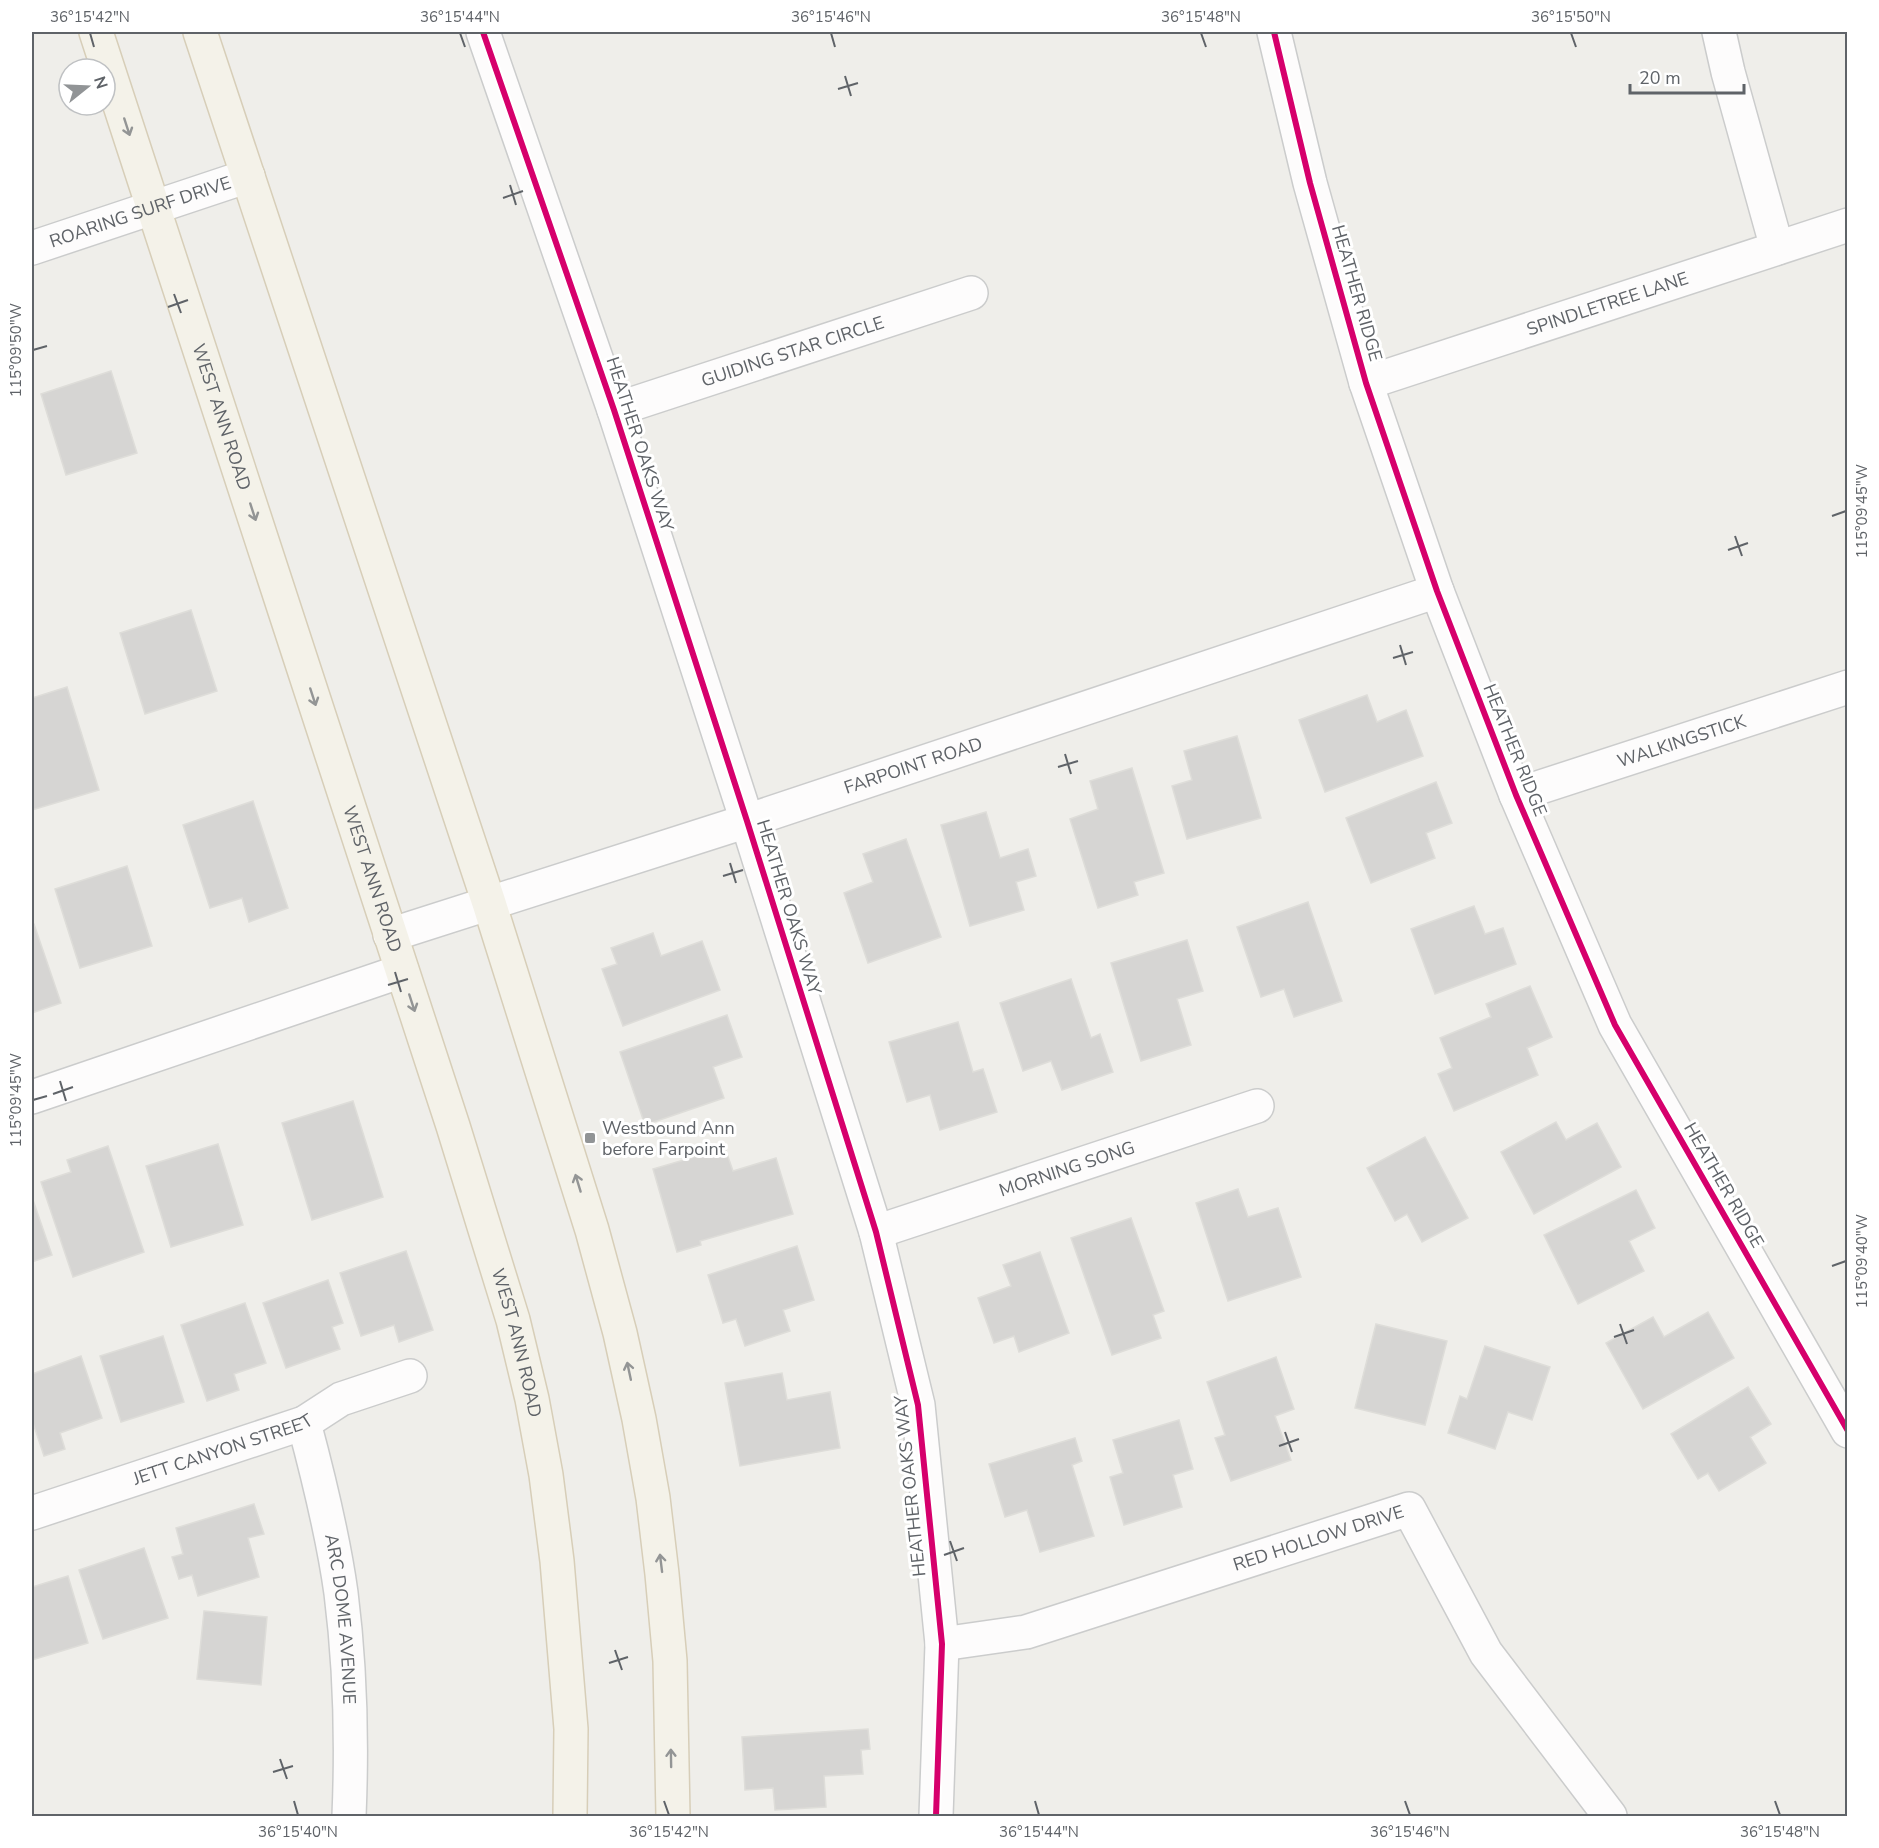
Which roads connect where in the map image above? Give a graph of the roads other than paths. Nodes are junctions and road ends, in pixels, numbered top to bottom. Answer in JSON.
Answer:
{"nodes":[{"id":1,"x":96,"y":32,"type":"edge"},
{"id":2,"x":200,"y":32,"type":"edge"},
{"id":3,"x":483,"y":32,"type":"edge"},
{"id":4,"x":1274,"y":32,"type":"edge"},
{"id":5,"x":1719,"y":32,"type":"edge"},
{"id":6,"x":248,"y":176,"type":"junction"},
{"id":7,"x":154,"y":206,"type":"junction"},
{"id":8,"x":1848,"y":225,"type":"edge"},
{"id":9,"x":32,"y":248,"type":"edge"},
{"id":10,"x":1777,"y":248,"type":"junction"},
{"id":11,"x":971,"y":293,"type":"dead end"},
{"id":12,"x":1366,"y":383,"type":"junction"},
{"id":13,"x":614,"y":410,"type":"junction"},
{"id":14,"x":1437,"y":591,"type":"junction"},
{"id":15,"x":1848,"y":687,"type":"edge"},
{"id":16,"x":1516,"y":795,"type":"junction"},
{"id":17,"x":747,"y":820,"type":"junction"},
{"id":18,"x":489,"y":903,"type":"junction"},
{"id":19,"x":390,"y":935,"type":"junction"},
{"id":20,"x":402,"y":971,"type":"junction"},
{"id":21,"x":32,"y":1096,"type":"edge"},
{"id":22,"x":1257,"y":1106,"type":"dead end"},
{"id":23,"x":876,"y":1232,"type":"junction"},
{"id":24,"x":410,"y":1377,"type":"dead end"},
{"id":25,"x":304,"y":1423,"type":"junction"},
{"id":26,"x":1848,"y":1431,"type":"edge"},
{"id":27,"x":32,"y":1513,"type":"edge"},
{"id":28,"x":942,"y":1644,"type":"junction"},
{"id":29,"x":349,"y":1816,"type":"edge"},
{"id":30,"x":570,"y":1816,"type":"edge"},
{"id":31,"x":673,"y":1816,"type":"edge"},
{"id":32,"x":936,"y":1816,"type":"edge"},
{"id":33,"x":1610,"y":1816,"type":"edge"}],
"edges":[{"from":1,"to":7,"type":"main road","name":"WEST ANN ROAD","one_way":true},
{"from":2,"to":6,"type":"main road"},
{"from":3,"to":13,"type":"street","name":"HEATHER OAKS WAY"},
{"from":4,"to":12,"type":"street","name":"HEATHER RIDGE"},
{"from":5,"to":10,"type":"street"},
{"from":6,"to":7,"type":"street","name":"ROARING SURF DRIVE"},
{"from":6,"to":18,"type":"main road"},
{"from":7,"to":9,"type":"street","name":"ROARING SURF DRIVE"},
{"from":7,"to":19,"type":"main road","name":"WEST ANN ROAD","one_way":true},
{"from":8,"to":10,"type":"street","name":"SPINDLETREE LANE"},
{"from":10,"to":12,"type":"street","name":"SPINDLETREE LANE"},
{"from":11,"to":13,"type":"street","name":"GUIDING STAR CIRCLE"},
{"from":12,"to":14,"type":"street","name":"HEATHER RIDGE"},
{"from":13,"to":17,"type":"street","name":"HEATHER OAKS WAY"},
{"from":14,"to":16,"type":"street","name":"HEATHER RIDGE"},
{"from":14,"to":17,"type":"street","name":"FARPOINT ROAD"},
{"from":15,"to":16,"type":"street","name":"WALKINGSTICK"},
{"from":16,"to":26,"type":"street","name":"HEATHER RIDGE"},
{"from":17,"to":18,"type":"street","name":"FARPOINT ROAD"},
{"from":17,"to":23,"type":"street","name":"HEATHER OAKS WAY"},
{"from":18,"to":19,"type":"street","name":"FARPOINT ROAD"},
{"from":31,"to":18,"type":"main road","one_way":true},
{"from":19,"to":20,"type":"main road","name":"WEST ANN ROAD"},
{"from":20,"to":21,"type":"street"},
{"from":20,"to":30,"type":"main road","name":"WEST ANN ROAD","one_way":true},
{"from":22,"to":23,"type":"street","name":"MORNING SONG"},
{"from":23,"to":28,"type":"street","name":"HEATHER OAKS WAY"},
{"from":24,"to":25,"type":"street","name":"JETT CANYON STREET"},
{"from":25,"to":27,"type":"street","name":"JETT CANYON STREET"},
{"from":25,"to":29,"type":"street","name":"ARC DOME AVENUE"},
{"from":28,"to":32,"type":"street","name":"HEATHER OAKS WAY"},
{"from":28,"to":33,"type":"street","name":"RED HOLLOW DRIVE"}]}
